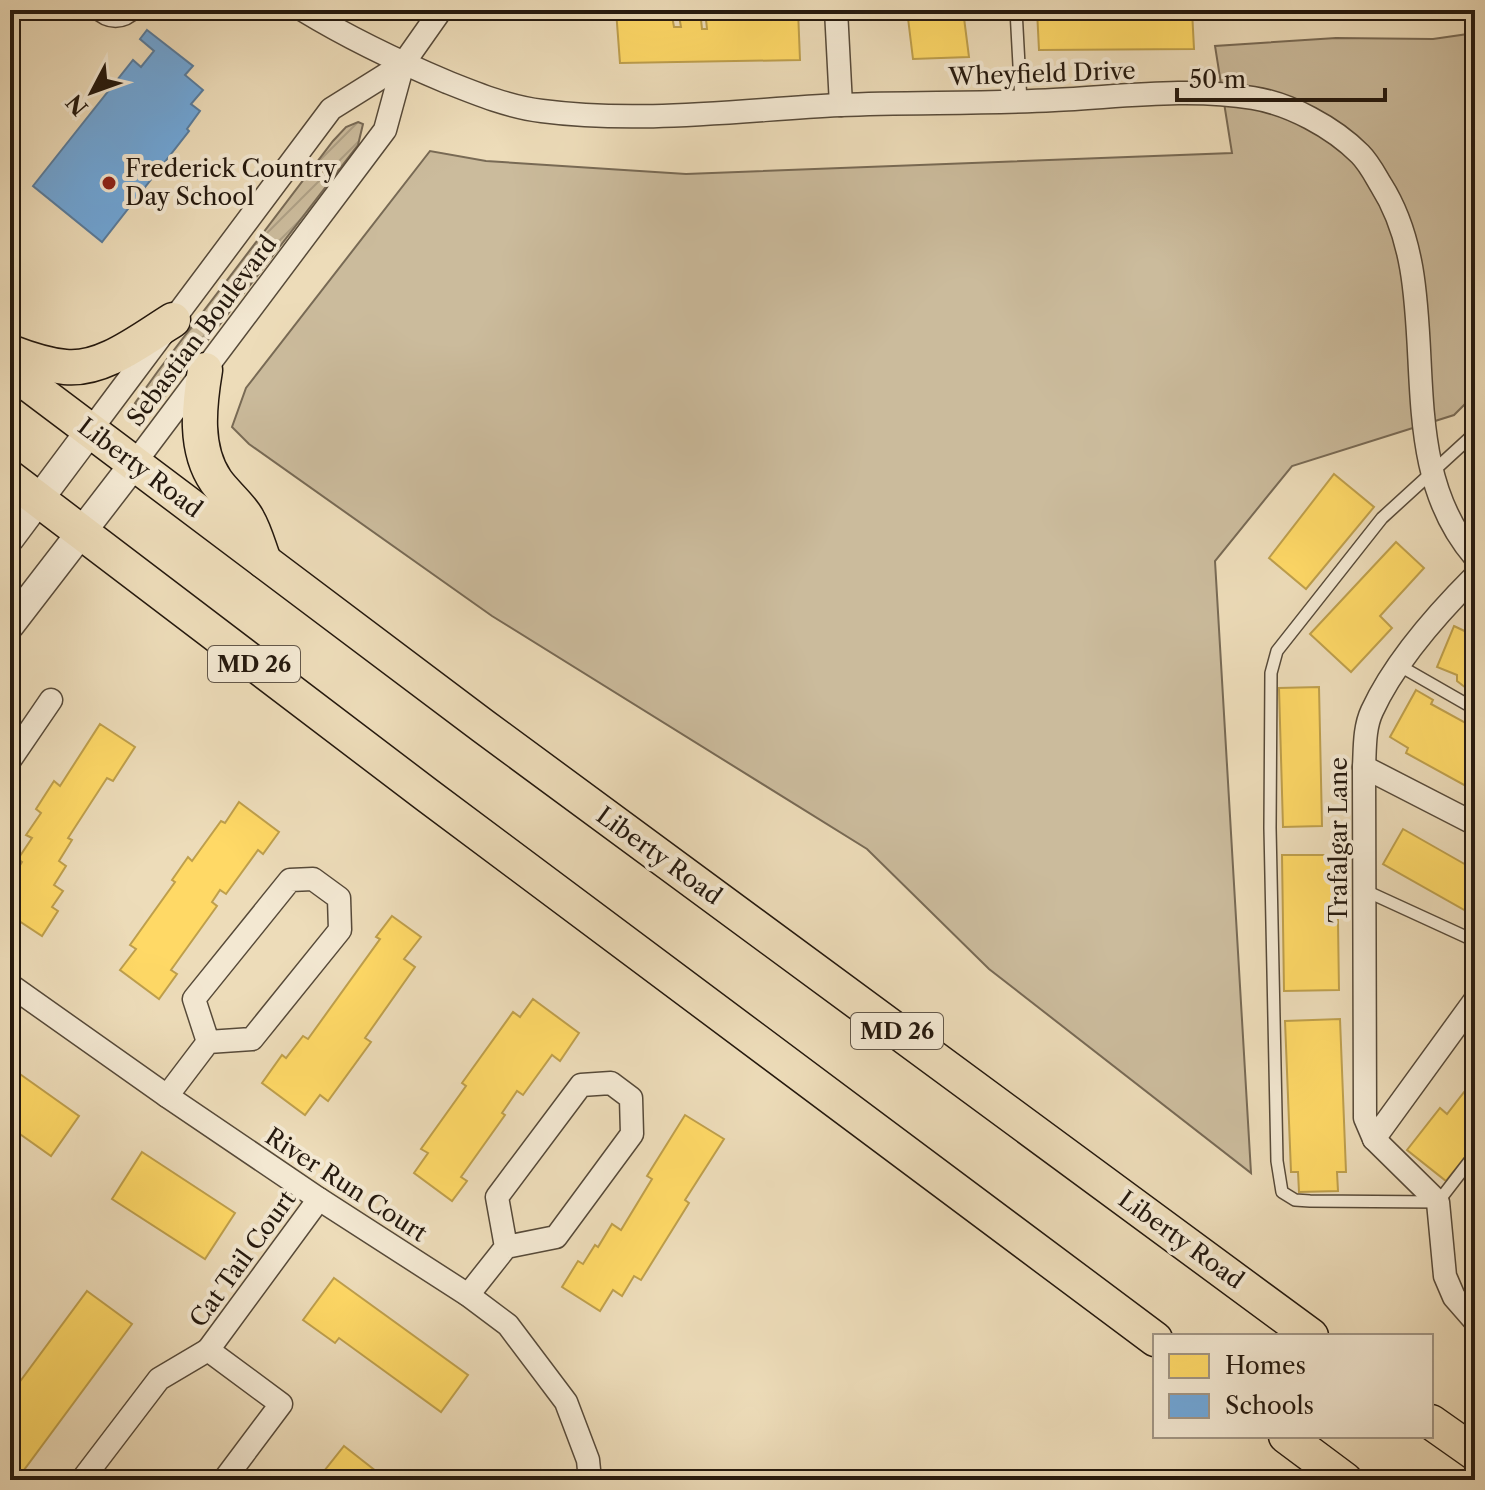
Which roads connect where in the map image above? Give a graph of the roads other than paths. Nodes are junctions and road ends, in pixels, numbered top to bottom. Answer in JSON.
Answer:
{"nodes":[{"id":1,"x":93,"y":10,"type":"edge"},
{"id":2,"x":138,"y":10,"type":"edge"},
{"id":3,"x":303,"y":10,"type":"edge"},
{"id":4,"x":441,"y":10,"type":"edge"},
{"id":5,"x":836,"y":10,"type":"edge"},
{"id":6,"x":1016,"y":10,"type":"edge"},
{"id":7,"x":403,"y":64,"type":"junction"},
{"id":8,"x":1021,"y":102,"type":"junction"},
{"id":9,"x":841,"y":105,"type":"junction"},
{"id":10,"x":173,"y":320,"type":"junction"},
{"id":11,"x":10,"y":352,"type":"edge"},
{"id":12,"x":10,"y":370,"type":"edge"},
{"id":13,"x":205,"y":370,"type":"junction"},
{"id":14,"x":90,"y":431,"type":"junction"},
{"id":15,"x":1475,"y":433,"type":"edge"},
{"id":16,"x":134,"y":464,"type":"junction"},
{"id":17,"x":1432,"y":475,"type":"junction"},
{"id":18,"x":10,"y":478,"type":"edge"},
{"id":19,"x":39,"y":500,"type":"junction"},
{"id":20,"x":82,"y":532,"type":"junction"},
{"id":21,"x":10,"y":538,"type":"edge"},
{"id":22,"x":1475,"y":557,"type":"edge"},
{"id":23,"x":264,"y":562,"type":"junction"},
{"id":24,"x":1475,"y":576,"type":"edge"},
{"id":25,"x":10,"y":625,"type":"edge"},
{"id":26,"x":1400,"y":666,"type":"junction"},
{"id":27,"x":51,"y":700,"type":"dead end"},
{"id":28,"x":1475,"y":709,"type":"edge"},
{"id":29,"x":10,"y":760,"type":"edge"},
{"id":30,"x":1364,"y":767,"type":"junction"},
{"id":31,"x":1475,"y":824,"type":"edge"},
{"id":32,"x":1366,"y":891,"type":"junction"},
{"id":33,"x":1475,"y":941,"type":"edge"},
{"id":34,"x":10,"y":985,"type":"edge"},
{"id":35,"x":1475,"y":1000,"type":"edge"},
{"id":36,"x":208,"y":1042,"type":"junction"},
{"id":37,"x":167,"y":1096,"type":"junction"},
{"id":38,"x":1374,"y":1139,"type":"junction"},
{"id":39,"x":1475,"y":1154,"type":"edge"},
{"id":40,"x":319,"y":1199,"type":"junction"},
{"id":41,"x":1438,"y":1202,"type":"junction"},
{"id":42,"x":506,"y":1247,"type":"junction"},
{"id":43,"x":468,"y":1295,"type":"junction"},
{"id":44,"x":1475,"y":1321,"type":"edge"},
{"id":45,"x":1308,"y":1334,"type":"edge"},
{"id":46,"x":1153,"y":1338,"type":"edge"},
{"id":47,"x":208,"y":1350,"type":"junction"},
{"id":48,"x":1433,"y":1423,"type":"edge"},
{"id":49,"x":1289,"y":1438,"type":"edge"},
{"id":50,"x":1475,"y":1453,"type":"edge"},
{"id":51,"x":82,"y":1480,"type":"edge"},
{"id":52,"x":224,"y":1480,"type":"edge"},
{"id":53,"x":590,"y":1480,"type":"edge"},
{"id":54,"x":1345,"y":1480,"type":"edge"}],
"edges":[{"from":1,"to":2,"type":"lane"},
{"from":3,"to":7,"type":"street","name":"Wheyfield Drive"},
{"from":4,"to":7,"type":"street","name":"Sebastian Boulevard"},
{"from":5,"to":9,"type":"street"},
{"from":6,"to":8,"type":"lane"},
{"from":7,"to":9,"type":"street","name":"Wheyfield Drive"},
{"from":7,"to":10,"type":"street","name":"Sebastian Boulevard"},
{"from":7,"to":13,"type":"street","name":"Sebastian Boulevard"},
{"from":8,"to":9,"type":"street","name":"Wheyfield Drive"},
{"from":8,"to":17,"type":"street","name":"Wheyfield Drive"},
{"from":10,"to":11,"type":"main road"},
{"from":10,"to":14,"type":"street","name":"Sebastian Boulevard"},
{"from":12,"to":14,"type":"main road","name":"Liberty Road","number":"MD 26"},
{"from":13,"to":16,"type":"street","name":"Sebastian Boulevard"},
{"from":13,"to":23,"type":"main road"},
{"from":14,"to":16,"type":"main road","name":"Liberty Road","number":"MD 26"},
{"from":14,"to":19,"type":"street"},
{"from":15,"to":17,"type":"lane"},
{"from":16,"to":20,"type":"street"},
{"from":16,"to":23,"type":"main road","name":"Liberty Road","number":"MD 26"},
{"from":17,"to":22,"type":"street","name":"Wheyfield Drive"},
{"from":17,"to":41,"type":"lane"},
{"from":18,"to":19,"type":"main road","number":"MD 26"},
{"from":19,"to":20,"type":"main road","number":"MD 26"},
{"from":19,"to":21,"type":"street"},
{"from":20,"to":25,"type":"street"},
{"from":20,"to":46,"type":"main road","number":"MD 26"},
{"from":23,"to":45,"type":"main road","name":"Liberty Road","number":"MD 26"},
{"from":24,"to":26,"type":"street","name":"Trafalgar Lane"},
{"from":26,"to":28,"type":"lane"},
{"from":26,"to":30,"type":"street","name":"Trafalgar Lane"},
{"from":27,"to":29,"type":"street"},
{"from":30,"to":31,"type":"street"},
{"from":30,"to":32,"type":"street","name":"Trafalgar Lane"},
{"from":32,"to":33,"type":"lane"},
{"from":32,"to":38,"type":"street","name":"Trafalgar Lane"},
{"from":34,"to":37,"type":"street","name":"River Run Court"},
{"from":35,"to":38,"type":"street"},
{"from":36,"to":36,"type":"street"},
{"from":36,"to":37,"type":"street"},
{"from":37,"to":40,"type":"street","name":"River Run Court"},
{"from":38,"to":41,"type":"street"},
{"from":39,"to":41,"type":"lane"},
{"from":40,"to":43,"type":"street","name":"River Run Court"},
{"from":40,"to":47,"type":"street","name":"Cat Tail Court"},
{"from":41,"to":44,"type":"street"},
{"from":42,"to":42,"type":"street"},
{"from":42,"to":43,"type":"street"},
{"from":43,"to":53,"type":"street","name":"River Run Court"},
{"from":47,"to":51,"type":"street"},
{"from":47,"to":52,"type":"street"},
{"from":48,"to":50,"type":"main road"},
{"from":49,"to":54,"type":"main road"}]}
